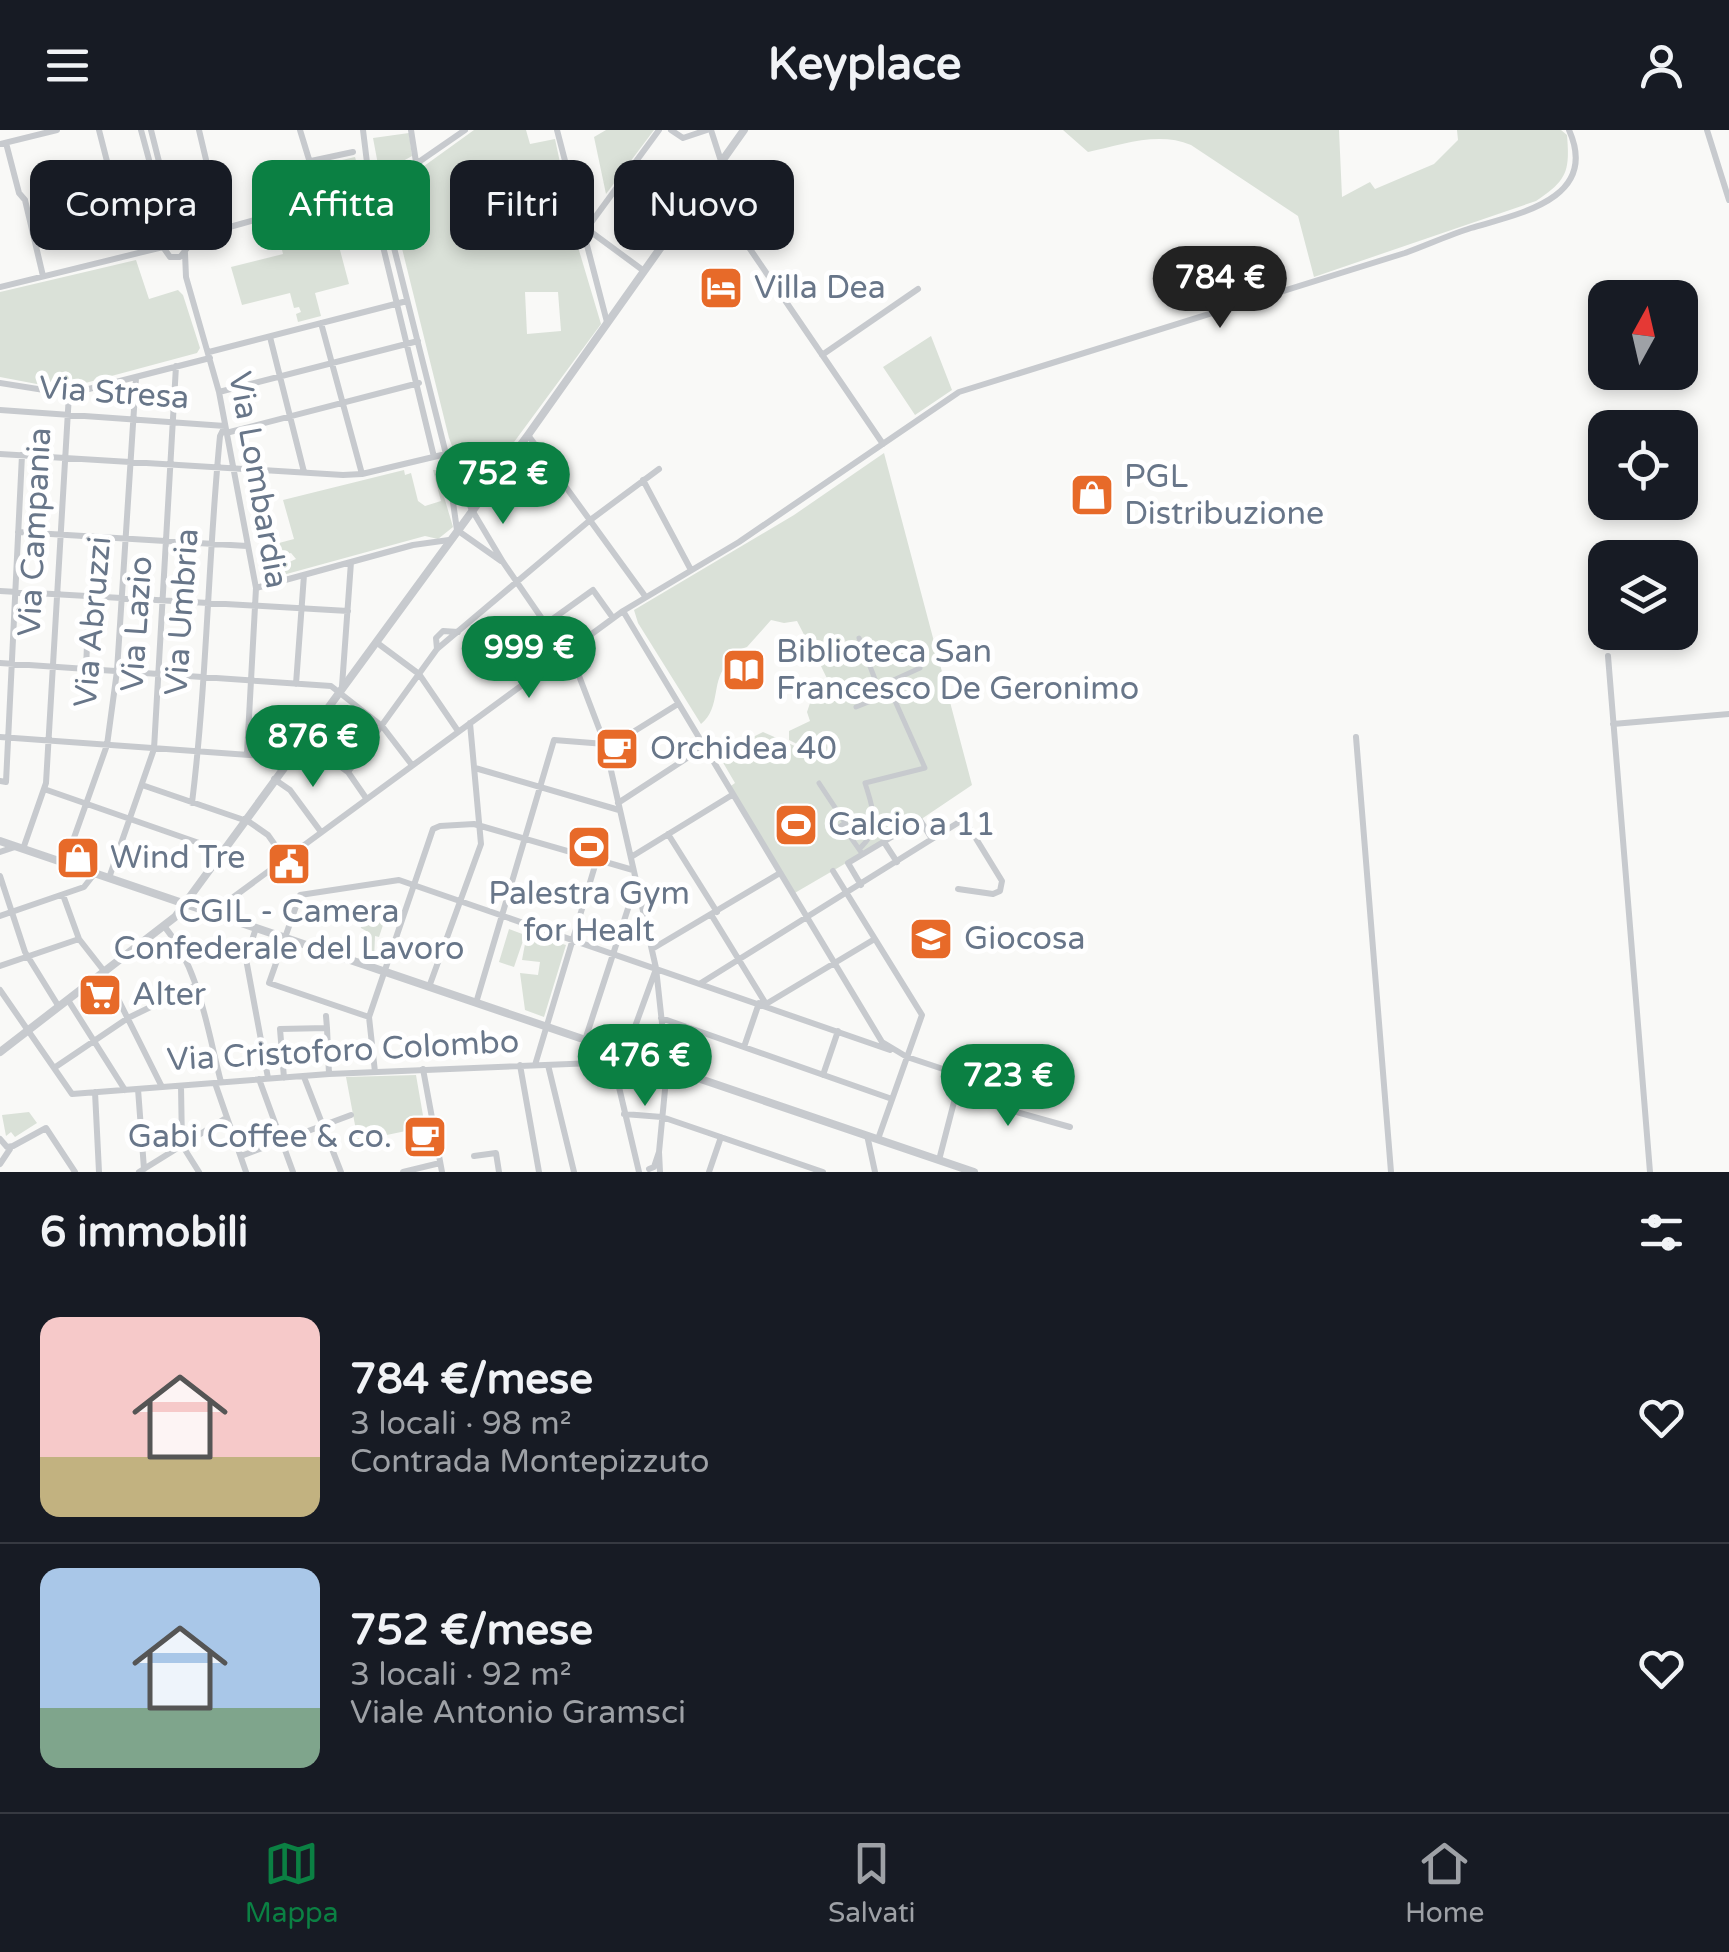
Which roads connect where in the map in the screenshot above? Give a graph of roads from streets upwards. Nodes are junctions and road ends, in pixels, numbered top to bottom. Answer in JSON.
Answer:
{"nodes":[{"id":1,"x":58,"y":130,"type":"edge"},
{"id":2,"x":99,"y":130,"type":"edge"},
{"id":3,"x":141,"y":130,"type":"edge"},
{"id":4,"x":151,"y":130,"type":"edge"},
{"id":5,"x":199,"y":130,"type":"edge"},
{"id":6,"x":300,"y":130,"type":"edge"},
{"id":7,"x":363,"y":130,"type":"edge"},
{"id":8,"x":411,"y":130,"type":"edge"},
{"id":9,"x":465,"y":130,"type":"edge"},
{"id":10,"x":556,"y":130,"type":"edge"},
{"id":11,"x":659,"y":130,"type":"edge"},
{"id":12,"x":671,"y":130,"type":"edge"},
{"id":13,"x":709,"y":130,"type":"edge"},
{"id":14,"x":744,"y":130,"type":"edge"},
{"id":15,"x":1570,"y":130,"type":"edge"},
{"id":16,"x":1707,"y":130,"type":"edge"},
{"id":17,"x":3,"y":143,"type":"edge"},
{"id":18,"x":353,"y":152,"type":"dead end"},
{"id":19,"x":107,"y":160,"type":"edge"},
{"id":20,"x":151,"y":160,"type":"edge"},
{"id":21,"x":158,"y":160,"type":"edge"},
{"id":22,"x":206,"y":160,"type":"edge"},
{"id":23,"x":310,"y":160,"type":"edge"},
{"id":24,"x":319,"y":160,"type":"edge"},
{"id":25,"x":370,"y":160,"type":"edge"},
{"id":26,"x":416,"y":160,"type":"edge"},
{"id":27,"x":419,"y":160,"type":"edge"},
{"id":28,"x":564,"y":160,"type":"edge"},
{"id":29,"x":637,"y":160,"type":"edge"},
{"id":30,"x":722,"y":160,"type":"edge"},
{"id":31,"x":723,"y":160,"type":"edge"},
{"id":32,"x":614,"y":192,"type":"edge"},
{"id":33,"x":1729,"y":200,"type":"edge"},
{"id":34,"x":594,"y":219,"type":"edge"},
{"id":35,"x":594,"y":238,"type":"edge"},
{"id":36,"x":150,"y":250,"type":"edge"},
{"id":37,"x":164,"y":250,"type":"edge"},
{"id":38,"x":187,"y":250,"type":"joint"},
{"id":39,"x":384,"y":250,"type":"edge"},
{"id":40,"x":394,"y":250,"type":"edge"},
{"id":41,"x":588,"y":250,"type":"edge"},
{"id":42,"x":659,"y":250,"type":"edge"},
{"id":43,"x":751,"y":250,"type":"edge"},
{"id":44,"x":174,"y":258,"type":"junction"},
{"id":45,"x":644,"y":271,"type":"junction"},
{"id":46,"x":44,"y":276,"type":"junction"},
{"id":47,"x":186,"y":278,"type":"junction"},
{"id":48,"x":0,"y":287,"type":"edge"},
{"id":49,"x":918,"y":289,"type":"dead end"},
{"id":50,"x":407,"y":301,"type":"junction"},
{"id":51,"x":397,"y":303,"type":"junction"},
{"id":52,"x":606,"y":322,"type":"junction"},
{"id":53,"x":321,"y":323,"type":"junction"},
{"id":54,"x":270,"y":337,"type":"junction"},
{"id":55,"x":418,"y":340,"type":"junction"},
{"id":56,"x":407,"y":343,"type":"junction"},
{"id":57,"x":210,"y":355,"type":"junction"},
{"id":58,"x":822,"y":355,"type":"junction"},
{"id":59,"x":332,"y":362,"type":"junction"},
{"id":60,"x":176,"y":366,"type":"junction"},
{"id":61,"x":280,"y":376,"type":"junction"},
{"id":62,"x":136,"y":378,"type":"junction"},
{"id":63,"x":428,"y":381,"type":"junction"},
{"id":64,"x":0,"y":383,"type":"edge"},
{"id":65,"x":416,"y":384,"type":"junction"},
{"id":66,"x":218,"y":392,"type":"junction"},
{"id":67,"x":69,"y":394,"type":"junction"},
{"id":68,"x":342,"y":402,"type":"junction"},
{"id":69,"x":0,"y":410,"type":"edge"},
{"id":70,"x":66,"y":414,"type":"junction"},
{"id":71,"x":291,"y":416,"type":"junction"},
{"id":72,"x":133,"y":419,"type":"junction"},
{"id":73,"x":175,"y":423,"type":"junction"},
{"id":74,"x":225,"y":429,"type":"junction"},
{"id":75,"x":528,"y":434,"type":"junction"},
{"id":76,"x":883,"y":444,"type":"junction"},
{"id":77,"x":0,"y":454,"type":"edge"},
{"id":78,"x":446,"y":454,"type":"junction"},
{"id":79,"x":22,"y":455,"type":"junction"},
{"id":80,"x":63,"y":457,"type":"junction"},
{"id":81,"x":434,"y":457,"type":"junction"},
{"id":82,"x":130,"y":461,"type":"junction"},
{"id":83,"x":172,"y":464,"type":"junction"},
{"id":84,"x":217,"y":466,"type":"junction"},
{"id":85,"x":233,"y":467,"type":"junction"},
{"id":86,"x":658,"y":469,"type":"dead end"},
{"id":87,"x":304,"y":472,"type":"junction"},
{"id":88,"x":362,"y":474,"type":"junction"},
{"id":89,"x":643,"y":480,"type":"junction"},
{"id":90,"x":472,"y":510,"type":"junction"},
{"id":91,"x":589,"y":521,"type":"junction"},
{"id":92,"x":457,"y":530,"type":"junction"},
{"id":93,"x":18,"y":532,"type":"junction"},
{"id":94,"x":60,"y":535,"type":"junction"},
{"id":95,"x":125,"y":538,"type":"junction"},
{"id":96,"x":449,"y":540,"type":"junction"},
{"id":97,"x":168,"y":541,"type":"junction"},
{"id":98,"x":210,"y":544,"type":"junction"},
{"id":99,"x":423,"y":544,"type":"junction"},
{"id":100,"x":247,"y":546,"type":"junction"},
{"id":101,"x":438,"y":555,"type":"junction"},
{"id":102,"x":351,"y":562,"type":"junction"},
{"id":103,"x":503,"y":562,"type":"junction"},
{"id":104,"x":691,"y":570,"type":"junction"},
{"id":105,"x":304,"y":575,"type":"junction"},
{"id":106,"x":518,"y":582,"type":"junction"},
{"id":107,"x":256,"y":588,"type":"junction"},
{"id":108,"x":0,"y":591,"type":"edge"},
{"id":109,"x":15,"y":592,"type":"junction"},
{"id":110,"x":57,"y":594,"type":"junction"},
{"id":111,"x":90,"y":596,"type":"junction"},
{"id":112,"x":645,"y":596,"type":"junction"},
{"id":113,"x":122,"y":598,"type":"junction"},
{"id":114,"x":163,"y":600,"type":"junction"},
{"id":115,"x":206,"y":603,"type":"junction"},
{"id":116,"x":256,"y":606,"type":"junction"},
{"id":117,"x":302,"y":608,"type":"junction"},
{"id":118,"x":348,"y":611,"type":"junction"},
{"id":119,"x":622,"y":611,"type":"junction"},
{"id":120,"x":613,"y":618,"type":"junction"},
{"id":121,"x":547,"y":623,"type":"junction"},
{"id":122,"x":859,"y":638,"type":"dead end"},
{"id":123,"x":375,"y":641,"type":"junction"},
{"id":124,"x":566,"y":650,"type":"junction"},
{"id":125,"x":344,"y":652,"type":"junction"},
{"id":126,"x":1608,"y":656,"type":"dead end"},
{"id":127,"x":0,"y":663,"type":"edge"},
{"id":128,"x":359,"y":663,"type":"junction"},
{"id":129,"x":12,"y":664,"type":"junction"},
{"id":130,"x":52,"y":666,"type":"junction"},
{"id":131,"x":920,"y":668,"type":"dead end"},
{"id":132,"x":86,"y":669,"type":"junction"},
{"id":133,"x":116,"y":671,"type":"junction"},
{"id":134,"x":160,"y":674,"type":"junction"},
{"id":135,"x":419,"y":674,"type":"junction"},
{"id":136,"x":202,"y":677,"type":"junction"},
{"id":137,"x":252,"y":680,"type":"junction"},
{"id":138,"x":886,"y":683,"type":"junction"},
{"id":139,"x":296,"y":684,"type":"junction"},
{"id":140,"x":340,"y":688,"type":"junction"},
{"id":141,"x":891,"y":694,"type":"junction"},
{"id":142,"x":678,"y":704,"type":"junction"},
{"id":143,"x":856,"y":707,"type":"dead end"},
{"id":144,"x":1729,"y":714,"type":"edge"},
{"id":145,"x":470,"y":722,"type":"junction"},
{"id":146,"x":1613,"y":724,"type":"junction"},
{"id":147,"x":382,"y":726,"type":"junction"},
{"id":148,"x":458,"y":731,"type":"junction"},
{"id":149,"x":1356,"y":737,"type":"dead end"},
{"id":150,"x":4,"y":738,"type":"edge"},
{"id":151,"x":48,"y":740,"type":"junction"},
{"id":152,"x":303,"y":740,"type":"junction"},
{"id":153,"x":605,"y":744,"type":"junction"},
{"id":154,"x":718,"y":744,"type":"dead end"},
{"id":155,"x":107,"y":745,"type":"junction"},
{"id":156,"x":154,"y":749,"type":"junction"},
{"id":157,"x":705,"y":749,"type":"junction"},
{"id":158,"x":198,"y":751,"type":"junction"},
{"id":159,"x":247,"y":754,"type":"junction"},
{"id":160,"x":290,"y":758,"type":"junction"},
{"id":161,"x":412,"y":764,"type":"junction"},
{"id":162,"x":475,"y":768,"type":"junction"},
{"id":163,"x":348,"y":772,"type":"junction"},
{"id":164,"x":274,"y":779,"type":"junction"},
{"id":165,"x":0,"y":781,"type":"edge"},
{"id":166,"x":820,"y":783,"type":"dead end"},
{"id":167,"x":142,"y":784,"type":"junction"},
{"id":168,"x":540,"y":788,"type":"junction"},
{"id":169,"x":44,"y":789,"type":"junction"},
{"id":170,"x":732,"y":796,"type":"junction"},
{"id":171,"x":366,"y":798,"type":"junction"},
{"id":172,"x":192,"y":803,"type":"junction"},
{"id":173,"x":87,"y":804,"type":"junction"},
{"id":174,"x":619,"y":806,"type":"junction"},
{"id":175,"x":130,"y":818,"type":"junction"},
{"id":176,"x":245,"y":820,"type":"junction"},
{"id":177,"x":481,"y":825,"type":"junction"},
{"id":178,"x":321,"y":832,"type":"junction"},
{"id":179,"x":668,"y":834,"type":"junction"},
{"id":180,"x":526,"y":838,"type":"junction"},
{"id":181,"x":932,"y":839,"type":"junction"},
{"id":182,"x":0,"y":841,"type":"edge"},
{"id":183,"x":884,"y":842,"type":"junction"},
{"id":184,"x":20,"y":848,"type":"junction"},
{"id":185,"x":222,"y":850,"type":"junction"},
{"id":186,"x":0,"y":852,"type":"edge"},
{"id":187,"x":861,"y":852,"type":"junction"},
{"id":188,"x":630,"y":858,"type":"junction"},
{"id":189,"x":284,"y":859,"type":"junction"},
{"id":190,"x":597,"y":859,"type":"junction"},
{"id":191,"x":896,"y":862,"type":"junction"},
{"id":192,"x":65,"y":863,"type":"junction"},
{"id":193,"x":634,"y":870,"type":"junction"},
{"id":194,"x":832,"y":871,"type":"dead end"},
{"id":195,"x":95,"y":873,"type":"junction"},
{"id":196,"x":780,"y":873,"type":"junction"},
{"id":197,"x":109,"y":878,"type":"junction"},
{"id":198,"x":1,"y":880,"type":"edge"},
{"id":199,"x":637,"y":882,"type":"junction"},
{"id":200,"x":861,"y":885,"type":"junction"},
{"id":201,"x":413,"y":886,"type":"junction"},
{"id":202,"x":958,"y":888,"type":"dead end"},
{"id":203,"x":63,"y":895,"type":"junction"},
{"id":204,"x":846,"y":895,"type":"junction"},
{"id":205,"x":458,"y":902,"type":"junction"},
{"id":206,"x":184,"y":903,"type":"junction"},
{"id":207,"x":11,"y":912,"type":"junction"},
{"id":208,"x":213,"y":912,"type":"junction"},
{"id":209,"x":714,"y":914,"type":"junction"},
{"id":210,"x":0,"y":916,"type":"edge"},
{"id":211,"x":502,"y":918,"type":"junction"},
{"id":212,"x":807,"y":918,"type":"junction"},
{"id":213,"x":164,"y":926,"type":"junction"},
{"id":214,"x":256,"y":928,"type":"junction"},
{"id":215,"x":284,"y":938,"type":"junction"},
{"id":216,"x":79,"y":939,"type":"junction"},
{"id":217,"x":873,"y":940,"type":"junction"},
{"id":218,"x":573,"y":942,"type":"junction"},
{"id":219,"x":652,"y":949,"type":"junction"},
{"id":220,"x":613,"y":954,"type":"junction"},
{"id":221,"x":28,"y":956,"type":"junction"},
{"id":222,"x":739,"y":960,"type":"junction"},
{"id":223,"x":834,"y":963,"type":"junction"},
{"id":224,"x":0,"y":966,"type":"edge"},
{"id":225,"x":656,"y":968,"type":"junction"},
{"id":226,"x":104,"y":972,"type":"junction"},
{"id":227,"x":384,"y":972,"type":"junction"},
{"id":228,"x":269,"y":983,"type":"junction"},
{"id":229,"x":700,"y":983,"type":"junction"},
{"id":230,"x":196,"y":985,"type":"junction"},
{"id":231,"x":252,"y":986,"type":"junction"},
{"id":232,"x":429,"y":987,"type":"junction"},
{"id":233,"x":0,"y":990,"type":"edge"},
{"id":234,"x":68,"y":1000,"type":"junction"},
{"id":235,"x":476,"y":1003,"type":"junction"},
{"id":236,"x":764,"y":1004,"type":"junction"},
{"id":237,"x":59,"y":1007,"type":"junction"},
{"id":238,"x":326,"y":1016,"type":"dead end"},
{"id":239,"x":369,"y":1016,"type":"junction"},
{"id":240,"x":128,"y":1018,"type":"junction"},
{"id":241,"x":661,"y":1018,"type":"junction"},
{"id":242,"x":547,"y":1027,"type":"junction"},
{"id":243,"x":327,"y":1028,"type":"junction"},
{"id":244,"x":28,"y":1031,"type":"junction"},
{"id":245,"x":838,"y":1031,"type":"junction"},
{"id":246,"x":585,"y":1040,"type":"junction"},
{"id":247,"x":93,"y":1042,"type":"junction"},
{"id":248,"x":744,"y":1047,"type":"junction"},
{"id":249,"x":890,"y":1050,"type":"junction"},
{"id":250,"x":0,"y":1052,"type":"edge"},
{"id":251,"x":908,"y":1057,"type":"junction"},
{"id":252,"x":619,"y":1058,"type":"junction"},
{"id":253,"x":520,"y":1065,"type":"junction"},
{"id":254,"x":534,"y":1065,"type":"junction"},
{"id":255,"x":548,"y":1065,"type":"junction"},
{"id":256,"x":54,"y":1068,"type":"junction"},
{"id":257,"x":423,"y":1069,"type":"junction"},
{"id":258,"x":667,"y":1069,"type":"junction"},
{"id":259,"x":375,"y":1072,"type":"junction"},
{"id":260,"x":329,"y":1074,"type":"junction"},
{"id":261,"x":822,"y":1075,"type":"junction"},
{"id":262,"x":304,"y":1076,"type":"junction"},
{"id":263,"x":284,"y":1078,"type":"junction"},
{"id":264,"x":264,"y":1079,"type":"junction"},
{"id":265,"x":218,"y":1082,"type":"junction"},
{"id":266,"x":181,"y":1086,"type":"junction"},
{"id":267,"x":162,"y":1087,"type":"junction"},
{"id":268,"x":138,"y":1089,"type":"junction"},
{"id":269,"x":125,"y":1090,"type":"junction"},
{"id":270,"x":95,"y":1092,"type":"junction"},
{"id":271,"x":956,"y":1095,"type":"junction"},
{"id":272,"x":892,"y":1099,"type":"junction"},
{"id":273,"x":624,"y":1114,"type":"junction"},
{"id":274,"x":351,"y":1115,"type":"dead end"},
{"id":275,"x":226,"y":1118,"type":"junction"},
{"id":276,"x":662,"y":1118,"type":"junction"},
{"id":277,"x":324,"y":1125,"type":"junction"},
{"id":278,"x":1070,"y":1127,"type":"dead end"},
{"id":279,"x":867,"y":1135,"type":"junction"},
{"id":280,"x":721,"y":1138,"type":"junction"},
{"id":281,"x":0,"y":1139,"type":"edge"},
{"id":282,"x":878,"y":1139,"type":"junction"},
{"id":283,"x":281,"y":1141,"type":"junction"},
{"id":284,"x":182,"y":1145,"type":"junction"},
{"id":285,"x":13,"y":1146,"type":"junction"},
{"id":286,"x":241,"y":1156,"type":"junction"},
{"id":287,"x":474,"y":1156,"type":"dead end"},
{"id":288,"x":939,"y":1160,"type":"junction"},
{"id":289,"x":440,"y":1162,"type":"junction"},
{"id":290,"x":0,"y":1163,"type":"edge"},
{"id":291,"x":802,"y":1169,"type":"edge"},
{"id":292,"x":100,"y":1171,"type":"edge"},
{"id":293,"x":141,"y":1171,"type":"edge"},
{"id":294,"x":658,"y":1171,"type":"edge"},
{"id":295,"x":5,"y":1172,"type":"edge"},
{"id":296,"x":75,"y":1172,"type":"edge"},
{"id":297,"x":200,"y":1172,"type":"edge"},
{"id":298,"x":246,"y":1172,"type":"edge"},
{"id":299,"x":292,"y":1172,"type":"edge"},
{"id":300,"x":340,"y":1172,"type":"edge"},
{"id":301,"x":404,"y":1172,"type":"edge"},
{"id":302,"x":442,"y":1172,"type":"edge"},
{"id":303,"x":499,"y":1172,"type":"edge"},
{"id":304,"x":539,"y":1172,"type":"edge"},
{"id":305,"x":574,"y":1172,"type":"edge"},
{"id":306,"x":640,"y":1172,"type":"edge"},
{"id":307,"x":709,"y":1172,"type":"edge"},
{"id":308,"x":823,"y":1172,"type":"edge"},
{"id":309,"x":875,"y":1172,"type":"edge"},
{"id":310,"x":974,"y":1172,"type":"edge"},
{"id":311,"x":1391,"y":1172,"type":"edge"},
{"id":312,"x":1650,"y":1172,"type":"edge"}],
"edges":[{"from":1,"to":17,"type":"street"},
{"from":2,"to":19,"type":"street"},
{"from":3,"to":20,"type":"street"},
{"from":4,"to":21,"type":"street"},
{"from":5,"to":22,"type":"street"},
{"from":6,"to":23,"type":"street"},
{"from":7,"to":25,"type":"street"},
{"from":8,"to":26,"type":"street"},
{"from":9,"to":27,"type":"street"},
{"from":10,"to":28,"type":"street"},
{"from":11,"to":29,"type":"street"},
{"from":12,"to":13,"type":"street"},
{"from":13,"to":30,"type":"street"},
{"from":14,"to":31,"type":"street"},
{"from":15,"to":76,"type":"street"},
{"from":16,"to":33,"type":"street"},
{"from":17,"to":46,"type":"street"},
{"from":18,"to":24,"type":"street"},
{"from":32,"to":34,"type":"street"},
{"from":35,"to":45,"type":"street"},
{"from":36,"to":46,"type":"street"},
{"from":37,"to":44,"type":"street","name":"Via Lombardia"},
{"from":38,"to":44,"type":"street"},
{"from":38,"to":47,"type":"street","name":"Via Lombardia"},
{"from":39,"to":51,"type":"street"},
{"from":40,"to":50,"type":"street"},
{"from":41,"to":52,"type":"street"},
{"from":42,"to":45,"type":"street"},
{"from":43,"to":58,"type":"street"},
{"from":44,"to":47,"type":"street","name":"Via Lombardia"},
{"from":45,"to":52,"type":"street"},
{"from":46,"to":48,"type":"street"},
{"from":47,"to":57,"type":"street","name":"Via Lombardia"},
{"from":49,"to":58,"type":"street"},
{"from":50,"to":51,"type":"street"},
{"from":50,"to":55,"type":"street"},
{"from":51,"to":53,"type":"street"},
{"from":51,"to":56,"type":"street"},
{"from":52,"to":75,"type":"street"},
{"from":53,"to":54,"type":"street"},
{"from":53,"to":59,"type":"street"},
{"from":54,"to":57,"type":"street"},
{"from":54,"to":61,"type":"street"},
{"from":55,"to":56,"type":"street"},
{"from":55,"to":63,"type":"street"},
{"from":56,"to":59,"type":"street"},
{"from":56,"to":65,"type":"street"},
{"from":57,"to":60,"type":"street"},
{"from":57,"to":66,"type":"street","name":"Via Lombardia"},
{"from":58,"to":76,"type":"street"},
{"from":59,"to":61,"type":"street"},
{"from":59,"to":68,"type":"street"},
{"from":60,"to":62,"type":"street"},
{"from":60,"to":73,"type":"street","name":"Via Lazio"},
{"from":61,"to":66,"type":"street"},
{"from":61,"to":71,"type":"street"},
{"from":62,"to":67,"type":"street"},
{"from":62,"to":72,"type":"street","name":"Via Abruzzi"},
{"from":63,"to":65,"type":"street","name":"Via Stresa"},
{"from":63,"to":78,"type":"street"},
{"from":64,"to":67,"type":"street"},
{"from":65,"to":68,"type":"street","name":"Via Stresa"},
{"from":65,"to":81,"type":"street"},
{"from":66,"to":74,"type":"street","name":"Via Lombardia"},
{"from":67,"to":70,"type":"street","name":"Via Campania"},
{"from":68,"to":71,"type":"street","name":"Via Stresa"},
{"from":68,"to":88,"type":"street"},
{"from":69,"to":70,"type":"street","name":"Via Stresa"},
{"from":70,"to":72,"type":"street","name":"Via Stresa"},
{"from":70,"to":80,"type":"street","name":"Via Campania"},
{"from":71,"to":74,"type":"street","name":"Via Stresa"},
{"from":71,"to":87,"type":"street"},
{"from":72,"to":73,"type":"street","name":"Via Stresa"},
{"from":72,"to":82,"type":"street","name":"Via Abruzzi"},
{"from":73,"to":74,"type":"street","name":"Via Stresa"},
{"from":73,"to":83,"type":"street","name":"Via Lazio"},
{"from":74,"to":84,"type":"street","name":"Via Umbria"},
{"from":74,"to":85,"type":"street","name":"Via Lombardia"},
{"from":75,"to":90,"type":"street"},
{"from":75,"to":91,"type":"street"},
{"from":76,"to":104,"type":"street"},
{"from":77,"to":79,"type":"street"},
{"from":78,"to":81,"type":"street"},
{"from":78,"to":90,"type":"street"},
{"from":78,"to":92,"type":"street"},
{"from":79,"to":80,"type":"street"},
{"from":79,"to":93,"type":"street"},
{"from":80,"to":82,"type":"street"},
{"from":80,"to":94,"type":"street","name":"Via Campania"},
{"from":81,"to":88,"type":"street"},
{"from":82,"to":83,"type":"street"},
{"from":82,"to":95,"type":"street","name":"Via Abruzzi"},
{"from":83,"to":84,"type":"street"},
{"from":83,"to":97,"type":"street","name":"Via Lazio"},
{"from":84,"to":85,"type":"street"},
{"from":84,"to":98,"type":"street","name":"Via Umbria"},
{"from":85,"to":87,"type":"street"},
{"from":85,"to":100,"type":"street","name":"Via Lombardia"},
{"from":86,"to":89,"type":"street"},
{"from":87,"to":88,"type":"street"},
{"from":89,"to":91,"type":"street"},
{"from":89,"to":104,"type":"street"},
{"from":90,"to":92,"type":"street"},
{"from":90,"to":103,"type":"street"},
{"from":91,"to":106,"type":"street"},
{"from":91,"to":112,"type":"street"},
{"from":92,"to":96,"type":"street"},
{"from":92,"to":103,"type":"street"},
{"from":93,"to":94,"type":"street"},
{"from":93,"to":109,"type":"street"},
{"from":94,"to":95,"type":"street"},
{"from":94,"to":110,"type":"street","name":"Via Campania"},
{"from":95,"to":97,"type":"street"},
{"from":95,"to":113,"type":"street","name":"Via Abruzzi"},
{"from":96,"to":99,"type":"street"},
{"from":96,"to":101,"type":"street"},
{"from":97,"to":98,"type":"street"},
{"from":97,"to":114,"type":"street","name":"Via Lazio"},
{"from":98,"to":100,"type":"street"},
{"from":98,"to":115,"type":"street","name":"Via Umbria"},
{"from":99,"to":101,"type":"street"},
{"from":99,"to":102,"type":"street"},
{"from":100,"to":107,"type":"street","name":"Via Lombardia"},
{"from":101,"to":123,"type":"street"},
{"from":102,"to":105,"type":"street"},
{"from":102,"to":118,"type":"street"},
{"from":103,"to":106,"type":"street"},
{"from":104,"to":112,"type":"street"},
{"from":105,"to":107,"type":"street"},
{"from":105,"to":117,"type":"street"},
{"from":106,"to":121,"type":"street"},
{"from":106,"to":135,"type":"street"},
{"from":107,"to":116,"type":"street","name":"Via Lombardia"},
{"from":108,"to":109,"type":"street"},
{"from":109,"to":110,"type":"street"},
{"from":109,"to":129,"type":"street"},
{"from":110,"to":111,"type":"street"},
{"from":110,"to":130,"type":"street","name":"Via Campania"},
{"from":111,"to":113,"type":"street"},
{"from":111,"to":132,"type":"street"},
{"from":112,"to":119,"type":"street"},
{"from":113,"to":114,"type":"street"},
{"from":113,"to":133,"type":"street","name":"Via Abruzzi"},
{"from":114,"to":115,"type":"street"},
{"from":114,"to":134,"type":"street","name":"Via Lazio"},
{"from":115,"to":116,"type":"street"},
{"from":115,"to":136,"type":"street","name":"Via Umbria"},
{"from":116,"to":117,"type":"street"},
{"from":116,"to":137,"type":"street","name":"Via Lombardia"},
{"from":117,"to":118,"type":"street"},
{"from":117,"to":139,"type":"street"},
{"from":118,"to":125,"type":"street"},
{"from":119,"to":120,"type":"street"},
{"from":119,"to":142,"type":"street"},
{"from":120,"to":121,"type":"street"},
{"from":120,"to":124,"type":"street"},
{"from":121,"to":124,"type":"street"},
{"from":122,"to":138,"type":"street"},
{"from":123,"to":128,"type":"street"},
{"from":123,"to":135,"type":"street"},
{"from":124,"to":145,"type":"street"},
{"from":124,"to":153,"type":"street"},
{"from":125,"to":128,"type":"street"},
{"from":125,"to":140,"type":"street"},
{"from":126,"to":146,"type":"street"},
{"from":127,"to":129,"type":"street"},
{"from":128,"to":140,"type":"street"},
{"from":129,"to":130,"type":"street"},
{"from":129,"to":150,"type":"street"},
{"from":130,"to":132,"type":"street"},
{"from":130,"to":151,"type":"street","name":"Via Campania"},
{"from":131,"to":138,"type":"street"},
{"from":132,"to":133,"type":"street"},
{"from":133,"to":134,"type":"street"},
{"from":133,"to":155,"type":"street","name":"Via Abruzzi"},
{"from":134,"to":136,"type":"street"},
{"from":134,"to":156,"type":"street","name":"Via Lazio"},
{"from":135,"to":147,"type":"street"},
{"from":135,"to":148,"type":"street"},
{"from":136,"to":137,"type":"street"},
{"from":136,"to":158,"type":"street","name":"Via Umbria"},
{"from":137,"to":139,"type":"street"},
{"from":137,"to":159,"type":"street","name":"Via Lombardia"},
{"from":138,"to":141,"type":"street"},
{"from":139,"to":140,"type":"street"},
{"from":140,"to":147,"type":"street"},
{"from":140,"to":152,"type":"street"},
{"from":141,"to":143,"type":"street"},
{"from":141,"to":187,"type":"street"},
{"from":142,"to":153,"type":"street"},
{"from":142,"to":157,"type":"street"},
{"from":144,"to":146,"type":"street"},
{"from":145,"to":148,"type":"street"},
{"from":145,"to":162,"type":"street"},
{"from":146,"to":312,"type":"street"},
{"from":147,"to":161,"type":"street"},
{"from":147,"to":163,"type":"street"},
{"from":148,"to":161,"type":"street"},
{"from":149,"to":311,"type":"street"},
{"from":150,"to":151,"type":"street"},
{"from":150,"to":165,"type":"street"},
{"from":151,"to":155,"type":"street"},
{"from":151,"to":169,"type":"street","name":"Via Campania"},
{"from":152,"to":160,"type":"street"},
{"from":152,"to":163,"type":"street"},
{"from":153,"to":168,"type":"street"},
{"from":153,"to":174,"type":"street"},
{"from":154,"to":157,"type":"street"},
{"from":155,"to":156,"type":"street"},
{"from":155,"to":173,"type":"street","name":"Via Abruzzi"},
{"from":156,"to":158,"type":"street"},
{"from":156,"to":167,"type":"street","name":"Via Lazio"},
{"from":157,"to":170,"type":"street"},
{"from":157,"to":174,"type":"street"},
{"from":158,"to":159,"type":"street"},
{"from":158,"to":172,"type":"street","name":"Via Umbria"},
{"from":159,"to":160,"type":"street"},
{"from":160,"to":164,"type":"street"},
{"from":161,"to":171,"type":"street"},
{"from":162,"to":168,"type":"street"},
{"from":162,"to":177,"type":"street"},
{"from":163,"to":171,"type":"street"},
{"from":164,"to":176,"type":"street"},
{"from":164,"to":178,"type":"street"},
{"from":166,"to":187,"type":"street"},
{"from":167,"to":172,"type":"street"},
{"from":167,"to":175,"type":"street","name":"Via Lazio"},
{"from":168,"to":174,"type":"street"},
{"from":168,"to":180,"type":"street"},
{"from":169,"to":173,"type":"street"},
{"from":169,"to":184,"type":"street","name":"Via Campania"},
{"from":170,"to":179,"type":"street"},
{"from":170,"to":196,"type":"street"},
{"from":171,"to":178,"type":"street"},
{"from":172,"to":176,"type":"street"},
{"from":173,"to":175,"type":"street"},
{"from":173,"to":192,"type":"street","name":"Via Abruzzi"},
{"from":174,"to":188,"type":"street"},
{"from":175,"to":185,"type":"street"},
{"from":175,"to":197,"type":"street","name":"Via Lazio"},
{"from":176,"to":185,"type":"street"},
{"from":176,"to":189,"type":"street"},
{"from":177,"to":180,"type":"street"},
{"from":177,"to":201,"type":"street"},
{"from":177,"to":205,"type":"street"},
{"from":178,"to":189,"type":"street"},
{"from":179,"to":188,"type":"street"},
{"from":179,"to":209,"type":"street"},
{"from":180,"to":190,"type":"street"},
{"from":180,"to":211,"type":"street"},
{"from":181,"to":183,"type":"street"},
{"from":181,"to":191,"type":"street"},
{"from":181,"to":202,"type":"street"},
{"from":182,"to":184,"type":"street"},
{"from":183,"to":187,"type":"street"},
{"from":183,"to":191,"type":"street"},
{"from":184,"to":186,"type":"street"},
{"from":184,"to":192,"type":"street"},
{"from":185,"to":206,"type":"street"},
{"from":187,"to":200,"type":"street"},
{"from":188,"to":193,"type":"street"},
{"from":189,"to":208,"type":"street"},
{"from":190,"to":193,"type":"street"},
{"from":190,"to":218,"type":"street"},
{"from":191,"to":200,"type":"street"},
{"from":192,"to":195,"type":"street"},
{"from":193,"to":199,"type":"street"},
{"from":194,"to":204,"type":"street"},
{"from":195,"to":197,"type":"street"},
{"from":195,"to":203,"type":"street"},
{"from":196,"to":209,"type":"street"},
{"from":196,"to":212,"type":"street"},
{"from":197,"to":206,"type":"street"},
{"from":198,"to":207,"type":"street"},
{"from":199,"to":219,"type":"street"},
{"from":199,"to":220,"type":"street"},
{"from":200,"to":204,"type":"street"},
{"from":201,"to":205,"type":"street"},
{"from":201,"to":215,"type":"street"},
{"from":201,"to":227,"type":"street"},
{"from":203,"to":207,"type":"street"},
{"from":203,"to":216,"type":"street"},
{"from":204,"to":212,"type":"street"},
{"from":204,"to":217,"type":"street"},
{"from":205,"to":211,"type":"street"},
{"from":205,"to":232,"type":"street"},
{"from":206,"to":208,"type":"street"},
{"from":206,"to":213,"type":"street"},
{"from":207,"to":210,"type":"street"},
{"from":207,"to":221,"type":"street"},
{"from":208,"to":214,"type":"street"},
{"from":209,"to":219,"type":"street"},
{"from":209,"to":222,"type":"street"},
{"from":211,"to":218,"type":"street"},
{"from":211,"to":235,"type":"street"},
{"from":212,"to":222,"type":"street"},
{"from":212,"to":223,"type":"street"},
{"from":213,"to":226,"type":"street"},
{"from":213,"to":230,"type":"street"},
{"from":214,"to":215,"type":"street"},
{"from":214,"to":231,"type":"street"},
{"from":215,"to":227,"type":"street"},
{"from":215,"to":228,"type":"street"},
{"from":216,"to":221,"type":"street"},
{"from":216,"to":226,"type":"street"},
{"from":217,"to":223,"type":"street"},
{"from":217,"to":251,"type":"street"},
{"from":218,"to":220,"type":"street"},
{"from":218,"to":242,"type":"street"},
{"from":219,"to":225,"type":"street"},
{"from":220,"to":225,"type":"street"},
{"from":220,"to":246,"type":"street"},
{"from":221,"to":224,"type":"street"},
{"from":221,"to":237,"type":"street"},
{"from":222,"to":229,"type":"street"},
{"from":222,"to":236,"type":"street"},
{"from":223,"to":236,"type":"street"},
{"from":223,"to":249,"type":"street"},
{"from":225,"to":229,"type":"street"},
{"from":225,"to":241,"type":"street"},
{"from":225,"to":252,"type":"street"},
{"from":226,"to":234,"type":"street"},
{"from":226,"to":240,"type":"street"},
{"from":227,"to":232,"type":"street"},
{"from":227,"to":239,"type":"street"},
{"from":228,"to":231,"type":"street"},
{"from":228,"to":239,"type":"street"},
{"from":229,"to":236,"type":"street"},
{"from":230,"to":240,"type":"street"},
{"from":230,"to":265,"type":"street"},
{"from":231,"to":264,"type":"street"},
{"from":232,"to":235,"type":"street"},
{"from":233,"to":244,"type":"street"},
{"from":234,"to":237,"type":"street"},
{"from":234,"to":247,"type":"street"},
{"from":235,"to":242,"type":"street"},
{"from":236,"to":245,"type":"street"},
{"from":236,"to":248,"type":"street"},
{"from":237,"to":244,"type":"street"},
{"from":238,"to":243,"type":"street"},
{"from":239,"to":259,"type":"street"},
{"from":240,"to":247,"type":"street"},
{"from":240,"to":267,"type":"street"},
{"from":241,"to":248,"type":"street"},
{"from":241,"to":258,"type":"street"},
{"from":242,"to":246,"type":"street"},
{"from":242,"to":254,"type":"street"},
{"from":243,"to":260,"type":"street"},
{"from":243,"to":263,"type":"street"},
{"from":244,"to":250,"type":"street"},
{"from":244,"to":256,"type":"street"},
{"from":245,"to":249,"type":"street"},
{"from":245,"to":261,"type":"street"},
{"from":246,"to":252,"type":"street"},
{"from":247,"to":256,"type":"street"},
{"from":247,"to":269,"type":"street"},
{"from":248,"to":261,"type":"street"},
{"from":249,"to":251,"type":"street"},
{"from":251,"to":271,"type":"street"},
{"from":251,"to":272,"type":"street"},
{"from":252,"to":255,"type":"street","name":"Via Cristoforo Colombo"},
{"from":252,"to":258,"type":"street"},
{"from":252,"to":273,"type":"street"},
{"from":253,"to":254,"type":"street","name":"Via Cristoforo Colombo"},
{"from":253,"to":257,"type":"street","name":"Via Cristoforo Colombo"},
{"from":253,"to":304,"type":"street"},
{"from":254,"to":255,"type":"street","name":"Via Cristoforo Colombo"},
{"from":255,"to":305,"type":"street"},
{"from":256,"to":270,"type":"street","name":"Via Cristoforo Colombo"},
{"from":257,"to":259,"type":"street","name":"Via Cristoforo Colombo"},
{"from":257,"to":289,"type":"street"},
{"from":258,"to":276,"type":"street"},
{"from":258,"to":279,"type":"street"},
{"from":259,"to":260,"type":"street","name":"Via Cristoforo Colombo"},
{"from":260,"to":262,"type":"street","name":"Via Cristoforo Colombo"},
{"from":261,"to":272,"type":"street"},
{"from":262,"to":263,"type":"street","name":"Via Cristoforo Colombo"},
{"from":262,"to":277,"type":"street"},
{"from":263,"to":264,"type":"street","name":"Via Cristoforo Colombo"},
{"from":264,"to":265,"type":"street","name":"Via Cristoforo Colombo"},
{"from":264,"to":283,"type":"street"},
{"from":265,"to":266,"type":"street","name":"Via Cristoforo Colombo"},
{"from":265,"to":275,"type":"street"},
{"from":266,"to":267,"type":"street","name":"Via Cristoforo Colombo"},
{"from":266,"to":284,"type":"street"},
{"from":267,"to":268,"type":"street","name":"Via Cristoforo Colombo"},
{"from":268,"to":269,"type":"street","name":"Via Cristoforo Colombo"},
{"from":268,"to":293,"type":"street"},
{"from":269,"to":270,"type":"street","name":"Via Cristoforo Colombo"},
{"from":270,"to":292,"type":"street"},
{"from":271,"to":278,"type":"street"},
{"from":271,"to":288,"type":"street"},
{"from":272,"to":282,"type":"street"},
{"from":273,"to":276,"type":"street"},
{"from":273,"to":306,"type":"street"},
{"from":274,"to":277,"type":"street"},
{"from":275,"to":284,"type":"street"},
{"from":275,"to":286,"type":"street"},
{"from":276,"to":280,"type":"street"},
{"from":276,"to":294,"type":"street"},
{"from":277,"to":283,"type":"street"},
{"from":277,"to":300,"type":"street"},
{"from":279,"to":282,"type":"street"},
{"from":279,"to":309,"type":"street"},
{"from":280,"to":291,"type":"street"},
{"from":280,"to":307,"type":"street"},
{"from":281,"to":285,"type":"street"},
{"from":282,"to":288,"type":"street"},
{"from":283,"to":286,"type":"street"},
{"from":283,"to":299,"type":"street"},
{"from":284,"to":293,"type":"street"},
{"from":284,"to":297,"type":"street"},
{"from":285,"to":290,"type":"street"},
{"from":285,"to":296,"type":"street"},
{"from":286,"to":298,"type":"street"},
{"from":287,"to":303,"type":"street"},
{"from":288,"to":310,"type":"street"},
{"from":289,"to":301,"type":"street"},
{"from":289,"to":302,"type":"street"},
{"from":290,"to":295,"type":"street"},
{"from":291,"to":308,"type":"street"},
{"from":294,"to":306,"type":"street"}]}
